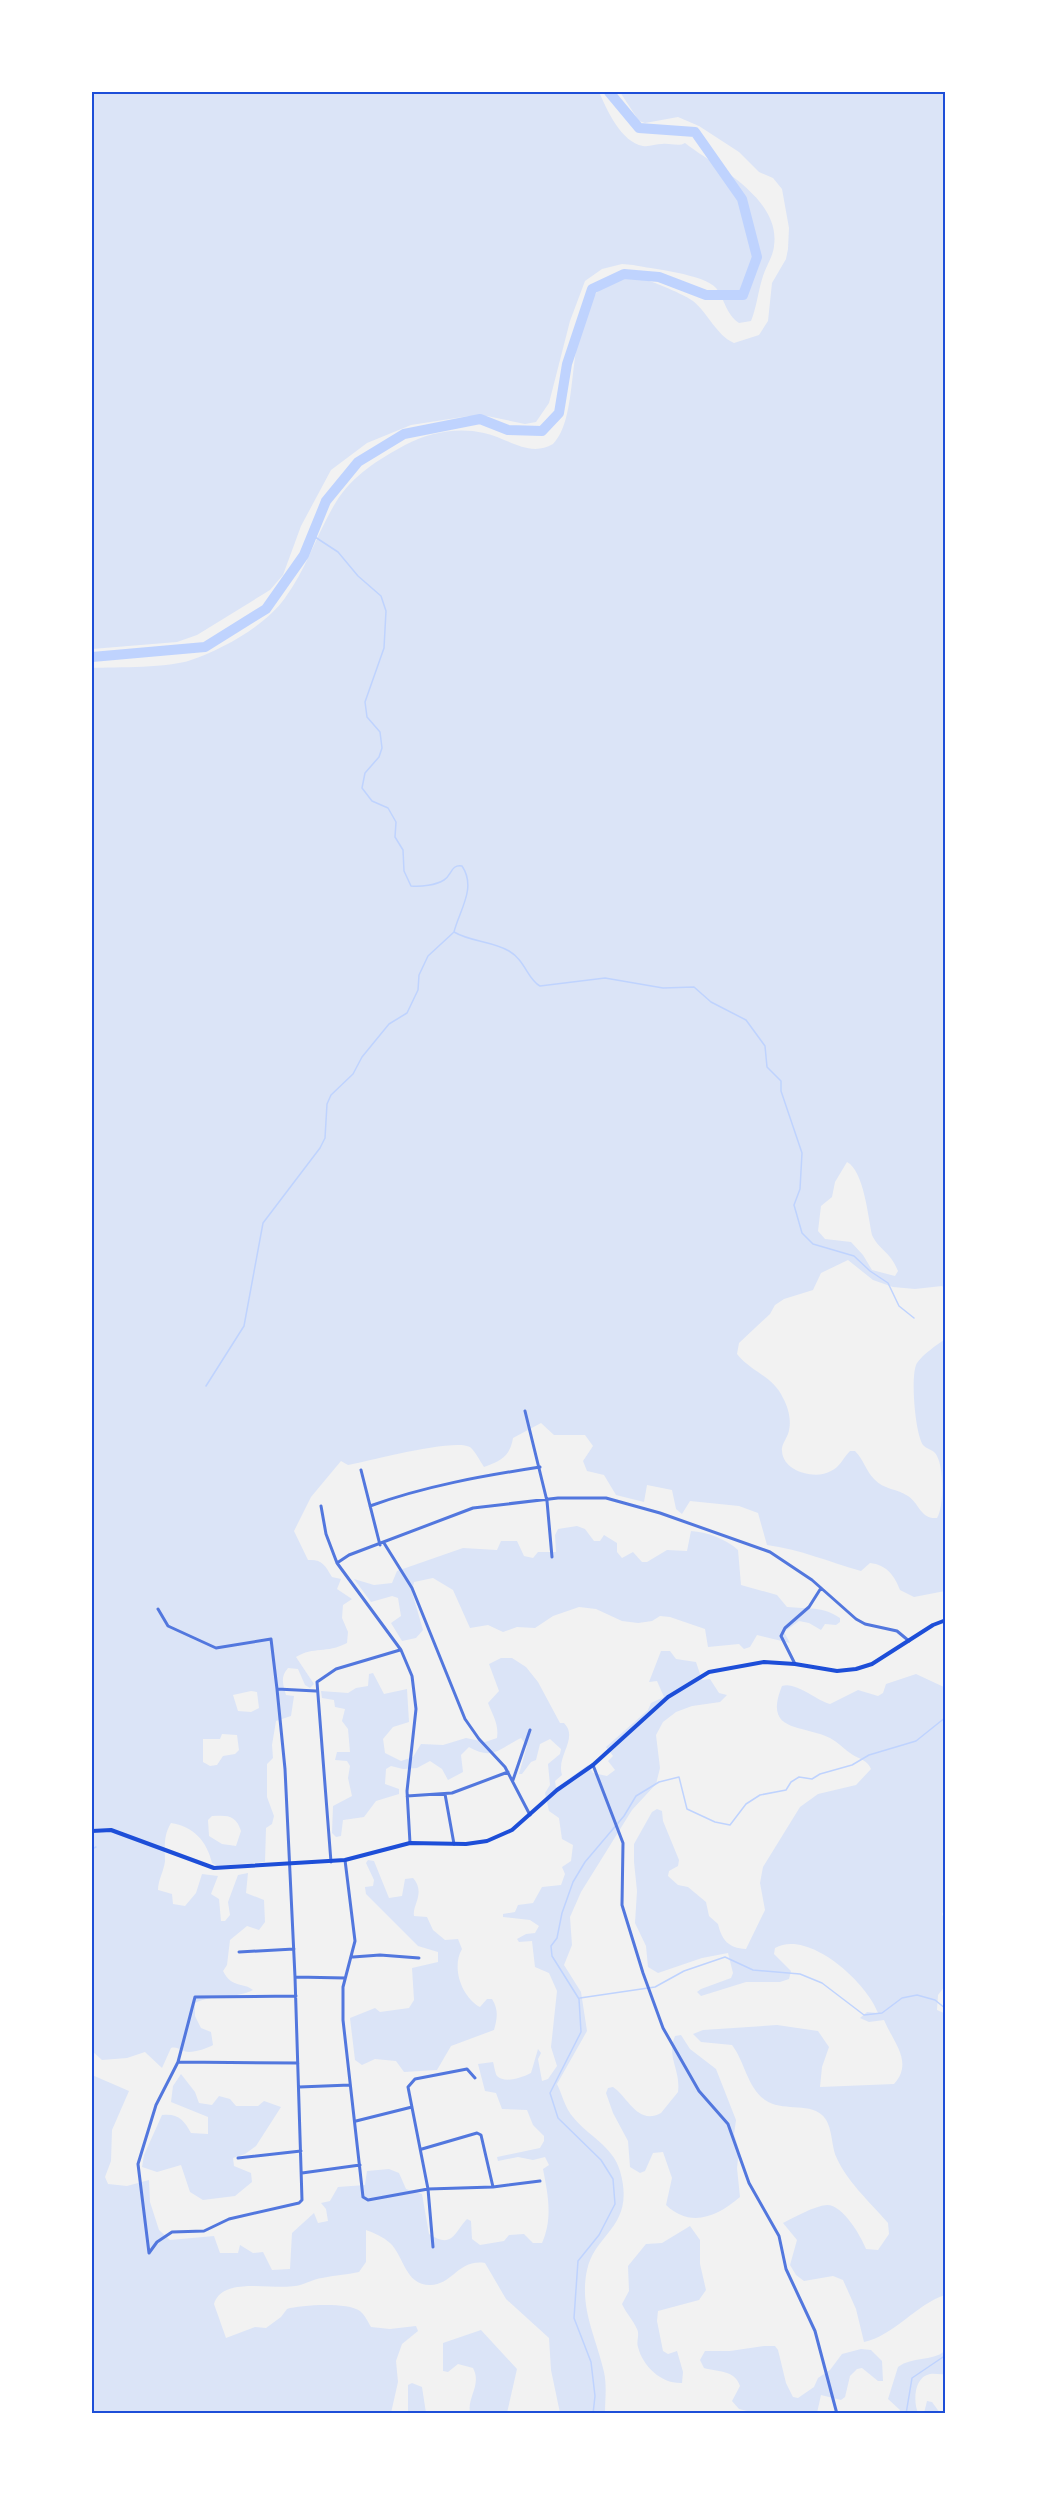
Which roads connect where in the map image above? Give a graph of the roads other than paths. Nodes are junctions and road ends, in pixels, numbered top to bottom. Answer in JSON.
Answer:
{"nodes":[{"id":1,"x":525,"y":1411,"type":"dead end"},
{"id":2,"x":540,"y":1467,"type":"junction"},
{"id":3,"x":361,"y":1470,"type":"dead end"},
{"id":4,"x":547,"y":1501,"type":"junction"},
{"id":5,"x":321,"y":1506,"type":"dead end"},
{"id":6,"x":370,"y":1506,"type":"junction"},
{"id":7,"x":382,"y":1544,"type":"junction"},
{"id":8,"x":552,"y":1557,"type":"dead end"},
{"id":9,"x":337,"y":1563,"type":"junction"},
{"id":10,"x":821,"y":1588,"type":"junction"},
{"id":11,"x":158,"y":1609,"type":"dead end"},
{"id":12,"x":945,"y":1620,"type":"edge"},
{"id":13,"x":909,"y":1641,"type":"junction"},
{"id":14,"x":400,"y":1650,"type":"junction"},
{"id":15,"x":795,"y":1664,"type":"junction"},
{"id":16,"x":277,"y":1689,"type":"junction"},
{"id":17,"x":316,"y":1691,"type":"junction"},
{"id":18,"x":530,"y":1730,"type":"dead end"},
{"id":19,"x":593,"y":1765,"type":"junction"},
{"id":20,"x":508,"y":1772,"type":"junction"},
{"id":21,"x":513,"y":1782,"type":"junction"},
{"id":22,"x":445,"y":1794,"type":"junction"},
{"id":23,"x":406,"y":1796,"type":"junction"},
{"id":24,"x":530,"y":1815,"type":"junction"},
{"id":25,"x":92,"y":1831,"type":"edge"},
{"id":26,"x":410,"y":1843,"type":"junction"},
{"id":27,"x":454,"y":1844,"type":"junction"},
{"id":28,"x":345,"y":1860,"type":"junction"},
{"id":29,"x":331,"y":1862,"type":"junction"},
{"id":30,"x":289,"y":1864,"type":"junction"},
{"id":31,"x":294,"y":1949,"type":"junction"},
{"id":32,"x":239,"y":1952,"type":"dead end"},
{"id":33,"x":352,"y":1957,"type":"junction"},
{"id":34,"x":419,"y":1958,"type":"dead end"},
{"id":35,"x":295,"y":1977,"type":"junction"},
{"id":36,"x":345,"y":1978,"type":"junction"},
{"id":37,"x":296,"y":1996,"type":"junction"},
{"id":38,"x":178,"y":2062,"type":"junction"},
{"id":39,"x":298,"y":2063,"type":"junction"},
{"id":40,"x":475,"y":2078,"type":"dead end"},
{"id":41,"x":350,"y":2085,"type":"junction"},
{"id":42,"x":299,"y":2087,"type":"junction"},
{"id":43,"x":412,"y":2107,"type":"junction"},
{"id":44,"x":356,"y":2121,"type":"junction"},
{"id":45,"x":422,"y":2149,"type":"junction"},
{"id":46,"x":301,"y":2151,"type":"junction"},
{"id":47,"x":238,"y":2158,"type":"dead end"},
{"id":48,"x":360,"y":2165,"type":"junction"},
{"id":49,"x":302,"y":2173,"type":"junction"},
{"id":50,"x":540,"y":2181,"type":"dead end"},
{"id":51,"x":493,"y":2187,"type":"junction"},
{"id":52,"x":428,"y":2189,"type":"junction"},
{"id":53,"x":433,"y":2247,"type":"dead end"},
{"id":54,"x":837,"y":2414,"type":"edge"}],
"edges":[{"from":1,"to":2,"type":"street"},
{"from":2,"to":4,"type":"street"},
{"from":2,"to":6,"type":"street"},
{"from":3,"to":6,"type":"street"},
{"from":4,"to":7,"type":"street"},
{"from":4,"to":8,"type":"street"},
{"from":4,"to":10,"type":"street"},
{"from":5,"to":9,"type":"street"},
{"from":6,"to":7,"type":"street"},
{"from":7,"to":9,"type":"street"},
{"from":7,"to":20,"type":"street"},
{"from":9,"to":14,"type":"street"},
{"from":10,"to":13,"type":"street"},
{"from":10,"to":15,"type":"street"},
{"from":11,"to":16,"type":"street"},
{"from":12,"to":13,"type":"main road"},
{"from":13,"to":15,"type":"main road"},
{"from":14,"to":17,"type":"street"},
{"from":14,"to":23,"type":"street"},
{"from":15,"to":19,"type":"main road"},
{"from":16,"to":17,"type":"street"},
{"from":16,"to":30,"type":"street"},
{"from":17,"to":29,"type":"street"},
{"from":18,"to":21,"type":"street"},
{"from":19,"to":24,"type":"main road"},
{"from":19,"to":54,"type":"street"},
{"from":20,"to":21,"type":"street"},
{"from":20,"to":22,"type":"street"},
{"from":21,"to":24,"type":"street"},
{"from":22,"to":23,"type":"street"},
{"from":22,"to":27,"type":"street"},
{"from":23,"to":26,"type":"street"},
{"from":24,"to":27,"type":"main road"},
{"from":25,"to":30,"type":"main road"},
{"from":26,"to":27,"type":"main road"},
{"from":26,"to":28,"type":"main road"},
{"from":28,"to":29,"type":"main road"},
{"from":28,"to":33,"type":"street"},
{"from":29,"to":30,"type":"main road"},
{"from":30,"to":31,"type":"street"},
{"from":31,"to":32,"type":"street"},
{"from":31,"to":35,"type":"street"},
{"from":33,"to":34,"type":"street"},
{"from":33,"to":36,"type":"street"},
{"from":35,"to":36,"type":"street"},
{"from":35,"to":37,"type":"street"},
{"from":36,"to":41,"type":"street"},
{"from":37,"to":38,"type":"street"},
{"from":37,"to":39,"type":"street"},
{"from":38,"to":39,"type":"street"},
{"from":38,"to":49,"type":"street"},
{"from":39,"to":42,"type":"street"},
{"from":40,"to":43,"type":"street"},
{"from":41,"to":42,"type":"street"},
{"from":41,"to":44,"type":"street"},
{"from":42,"to":46,"type":"street"},
{"from":43,"to":44,"type":"street"},
{"from":43,"to":45,"type":"street"},
{"from":44,"to":48,"type":"street"},
{"from":45,"to":51,"type":"street"},
{"from":45,"to":52,"type":"street"},
{"from":46,"to":47,"type":"street"},
{"from":46,"to":49,"type":"street"},
{"from":48,"to":49,"type":"street"},
{"from":48,"to":52,"type":"street"},
{"from":50,"to":51,"type":"street"},
{"from":51,"to":52,"type":"street"},
{"from":52,"to":53,"type":"street"}]}
